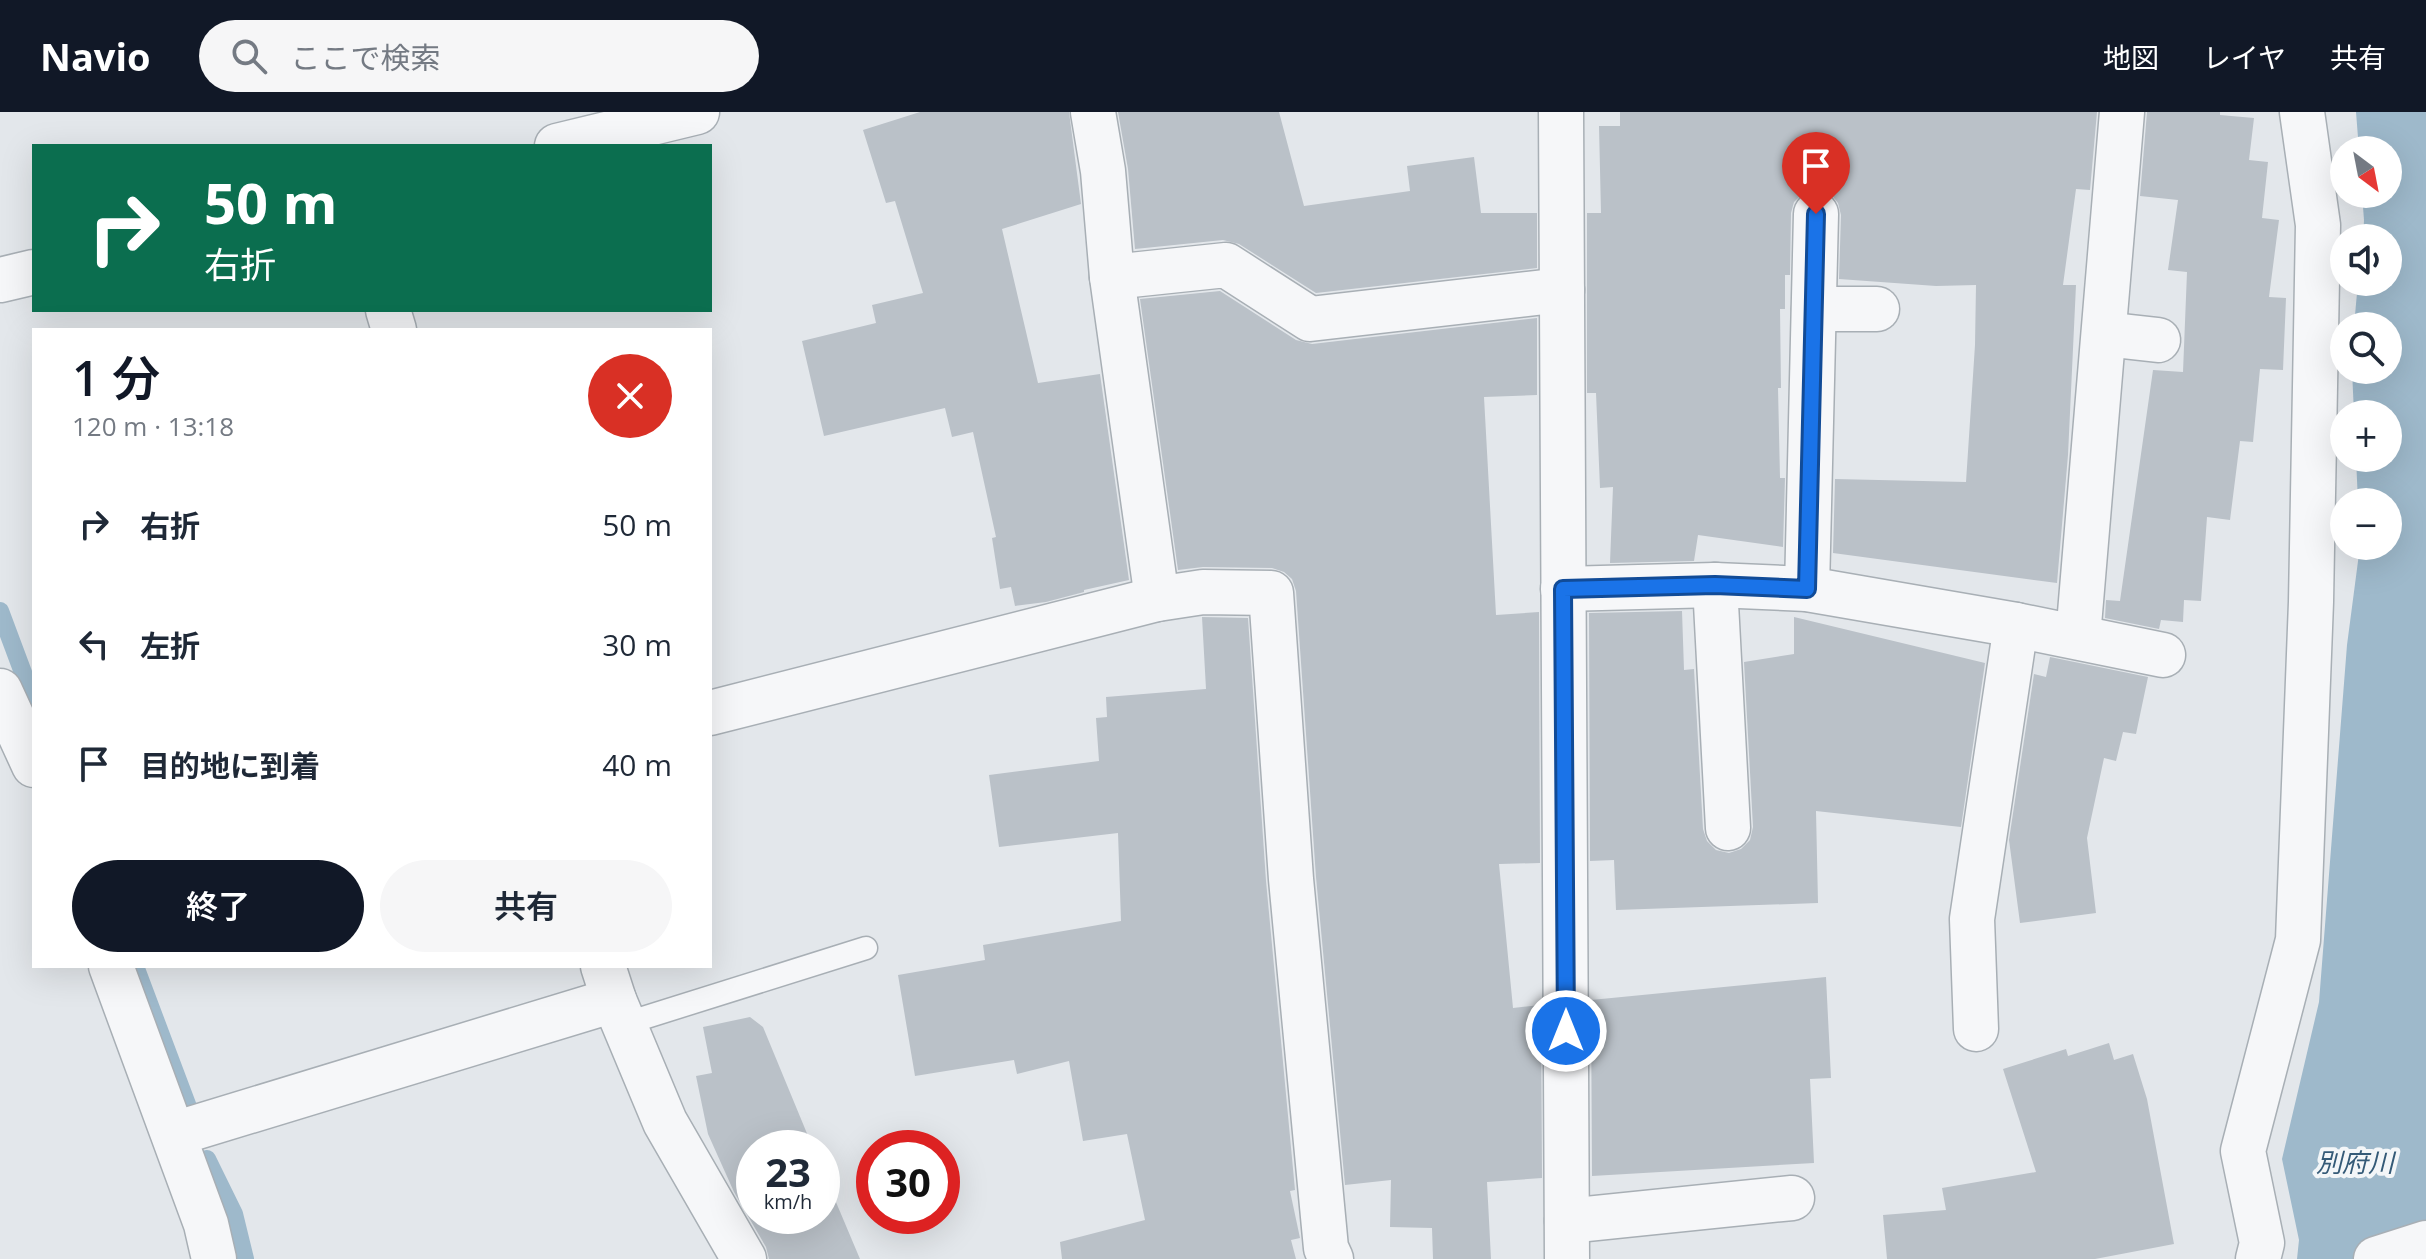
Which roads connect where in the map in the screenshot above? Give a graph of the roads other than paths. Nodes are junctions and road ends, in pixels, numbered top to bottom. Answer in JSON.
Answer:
{"nodes":[{"id":1,"x":697,"y":112,"type":"edge"},
{"id":2,"x":1093,"y":112,"type":"edge"},
{"id":3,"x":1561,"y":112,"type":"edge"},
{"id":4,"x":2122,"y":112,"type":"edge"},
{"id":5,"x":2302,"y":112,"type":"edge"},
{"id":6,"x":565,"y":144,"type":"edge"},
{"id":7,"x":1816,"y":214,"type":"dead end"},
{"id":8,"x":32,"y":272,"type":"edge"},
{"id":9,"x":1112,"y":277,"type":"junction"},
{"id":10,"x":0,"y":280,"type":"edge"},
{"id":11,"x":1562,"y":290,"type":"junction"},
{"id":12,"x":1814,"y":309,"type":"junction"},
{"id":13,"x":1877,"y":309,"type":"dead end"},
{"id":14,"x":2104,"y":334,"type":"junction"},
{"id":15,"x":2158,"y":340,"type":"dead end"},
{"id":16,"x":1715,"y":585,"type":"junction"},
{"id":17,"x":1563,"y":589,"type":"junction"},
{"id":18,"x":1807,"y":589,"type":"junction"},
{"id":19,"x":1157,"y":599,"type":"junction"},
{"id":20,"x":2016,"y":625,"type":"junction"},
{"id":21,"x":2078,"y":637,"type":"junction"},
{"id":22,"x":2163,"y":655,"type":"dead end"},
{"id":23,"x":0,"y":691,"type":"edge"},
{"id":24,"x":712,"y":712,"type":"edge"},
{"id":25,"x":32,"y":761,"type":"edge"},
{"id":26,"x":1728,"y":828,"type":"dead end"},
{"id":27,"x":866,"y":948,"type":"dead end"},
{"id":28,"x":112,"y":968,"type":"edge"},
{"id":29,"x":614,"y":997,"type":"edge"},
{"id":30,"x":1976,"y":1029,"type":"dead end"},
{"id":31,"x":174,"y":1134,"type":"junction"},
{"id":32,"x":1792,"y":1198,"type":"dead end"},
{"id":33,"x":1567,"y":1240,"type":"edge"},
{"id":34,"x":2426,"y":1243,"type":"edge"},
{"id":35,"x":214,"y":1259,"type":"edge"},
{"id":36,"x":744,"y":1259,"type":"edge"},
{"id":37,"x":1331,"y":1259,"type":"edge"},
{"id":38,"x":2258,"y":1259,"type":"edge"},
{"id":39,"x":2376,"y":1259,"type":"edge"}],
"edges":[{"from":1,"to":6,"type":"street"},
{"from":2,"to":9,"type":"street"},
{"from":3,"to":11,"type":"street"},
{"from":4,"to":14,"type":"street"},
{"from":5,"to":38,"type":"street"},
{"from":7,"to":12,"type":"street"},
{"from":8,"to":10,"type":"street"},
{"from":9,"to":11,"type":"street"},
{"from":9,"to":19,"type":"street"},
{"from":11,"to":17,"type":"street"},
{"from":12,"to":13,"type":"street"},
{"from":12,"to":18,"type":"street"},
{"from":14,"to":15,"type":"street"},
{"from":14,"to":21,"type":"street"},
{"from":16,"to":17,"type":"street"},
{"from":16,"to":18,"type":"street"},
{"from":16,"to":26,"type":"street"},
{"from":17,"to":33,"type":"street"},
{"from":18,"to":20,"type":"street"},
{"from":19,"to":24,"type":"street"},
{"from":19,"to":37,"type":"street"},
{"from":20,"to":21,"type":"street"},
{"from":20,"to":30,"type":"street"},
{"from":21,"to":22,"type":"street"},
{"from":23,"to":25,"type":"street"},
{"from":27,"to":29,"type":"lane"},
{"from":28,"to":31,"type":"street"},
{"from":29,"to":31,"type":"street"},
{"from":29,"to":36,"type":"street"},
{"from":31,"to":35,"type":"street"},
{"from":32,"to":33,"type":"street"},
{"from":34,"to":39,"type":"street"}]}
